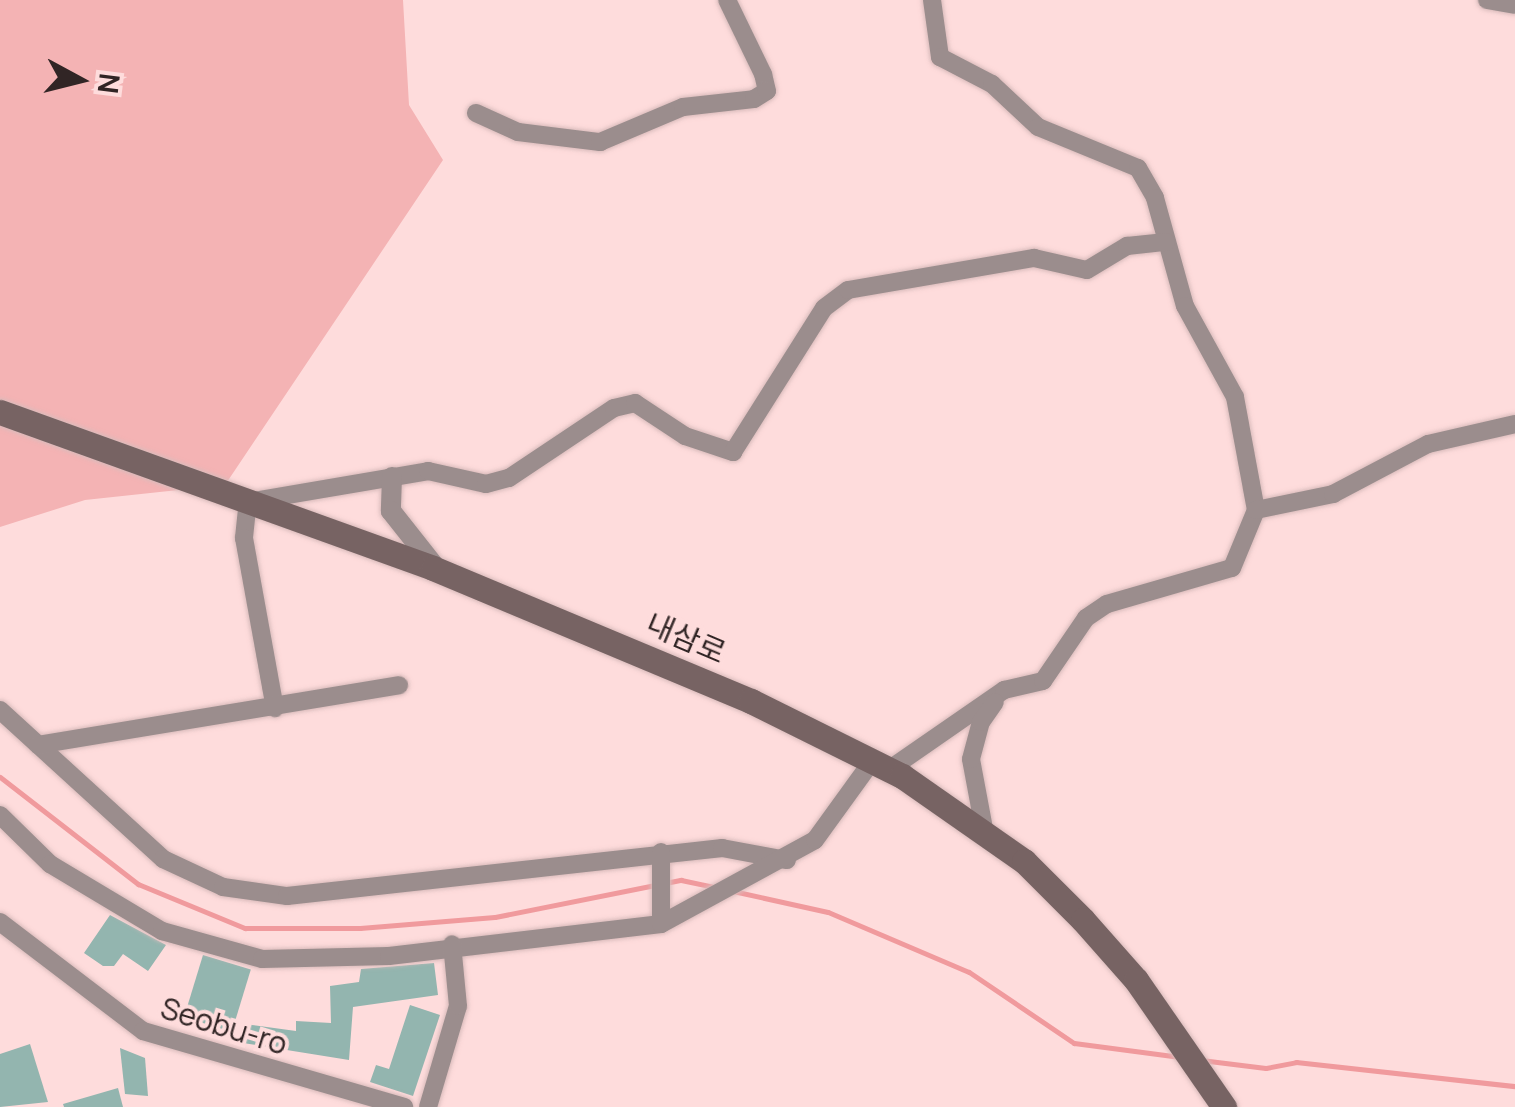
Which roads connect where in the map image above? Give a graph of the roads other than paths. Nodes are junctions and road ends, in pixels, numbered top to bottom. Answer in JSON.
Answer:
{"nodes":[{"id":1,"x":727,"y":0,"type":"edge"},
{"id":2,"x":932,"y":0,"type":"edge"},
{"id":3,"x":1487,"y":0,"type":"edge"},
{"id":4,"x":1515,"y":5,"type":"edge"},
{"id":5,"x":476,"y":113,"type":"dead end"},
{"id":6,"x":1166,"y":242,"type":"junction"},
{"id":7,"x":0,"y":412,"type":"edge"},
{"id":8,"x":1515,"y":424,"type":"edge"},
{"id":9,"x":392,"y":477,"type":"junction"},
{"id":10,"x":250,"y":505,"type":"junction"},
{"id":11,"x":1256,"y":510,"type":"junction"},
{"id":12,"x":436,"y":569,"type":"junction"},
{"id":13,"x":398,"y":685,"type":"dead end"},
{"id":14,"x":1004,"y":690,"type":"junction"},
{"id":15,"x":275,"y":708,"type":"junction"},
{"id":16,"x":0,"y":710,"type":"edge"},
{"id":17,"x":38,"y":746,"type":"junction"},
{"id":18,"x":882,"y":764,"type":"junction"},
{"id":19,"x":0,"y":815,"type":"edge"},
{"id":20,"x":985,"y":834,"type":"junction"},
{"id":21,"x":661,"y":852,"type":"junction"},
{"id":22,"x":787,"y":860,"type":"junction"},
{"id":23,"x":661,"y":918,"type":"junction"},
{"id":24,"x":0,"y":922,"type":"edge"},
{"id":25,"x":452,"y":944,"type":"junction"},
{"id":26,"x":404,"y":1107,"type":"edge"},
{"id":27,"x":428,"y":1107,"type":"edge"},
{"id":28,"x":1224,"y":1107,"type":"edge"}],
"edges":[{"from":1,"to":5,"type":"street"},
{"from":2,"to":6,"type":"street"},
{"from":3,"to":4,"type":"street"},
{"from":6,"to":9,"type":"street"},
{"from":6,"to":11,"type":"street"},
{"from":7,"to":10,"type":"main road","name":"내삼로"},
{"from":8,"to":11,"type":"street"},
{"from":9,"to":10,"type":"street"},
{"from":9,"to":12,"type":"street"},
{"from":10,"to":12,"type":"main road","name":"내삼로"},
{"from":10,"to":15,"type":"street"},
{"from":11,"to":14,"type":"street"},
{"from":12,"to":18,"type":"main road","name":"내삼로"},
{"from":13,"to":15,"type":"street"},
{"from":14,"to":18,"type":"street"},
{"from":14,"to":20,"type":"street"},
{"from":15,"to":17,"type":"street"},
{"from":16,"to":17,"type":"street"},
{"from":17,"to":21,"type":"street"},
{"from":18,"to":20,"type":"main road","name":"내삼로"},
{"from":18,"to":22,"type":"street"},
{"from":19,"to":25,"type":"street"},
{"from":20,"to":28,"type":"main road","name":"내삼로"},
{"from":21,"to":22,"type":"street"},
{"from":21,"to":23,"type":"street"},
{"from":22,"to":23,"type":"street"},
{"from":23,"to":25,"type":"street"},
{"from":24,"to":26,"type":"street","name":"Seobu-ro"},
{"from":25,"to":27,"type":"street"}]}
